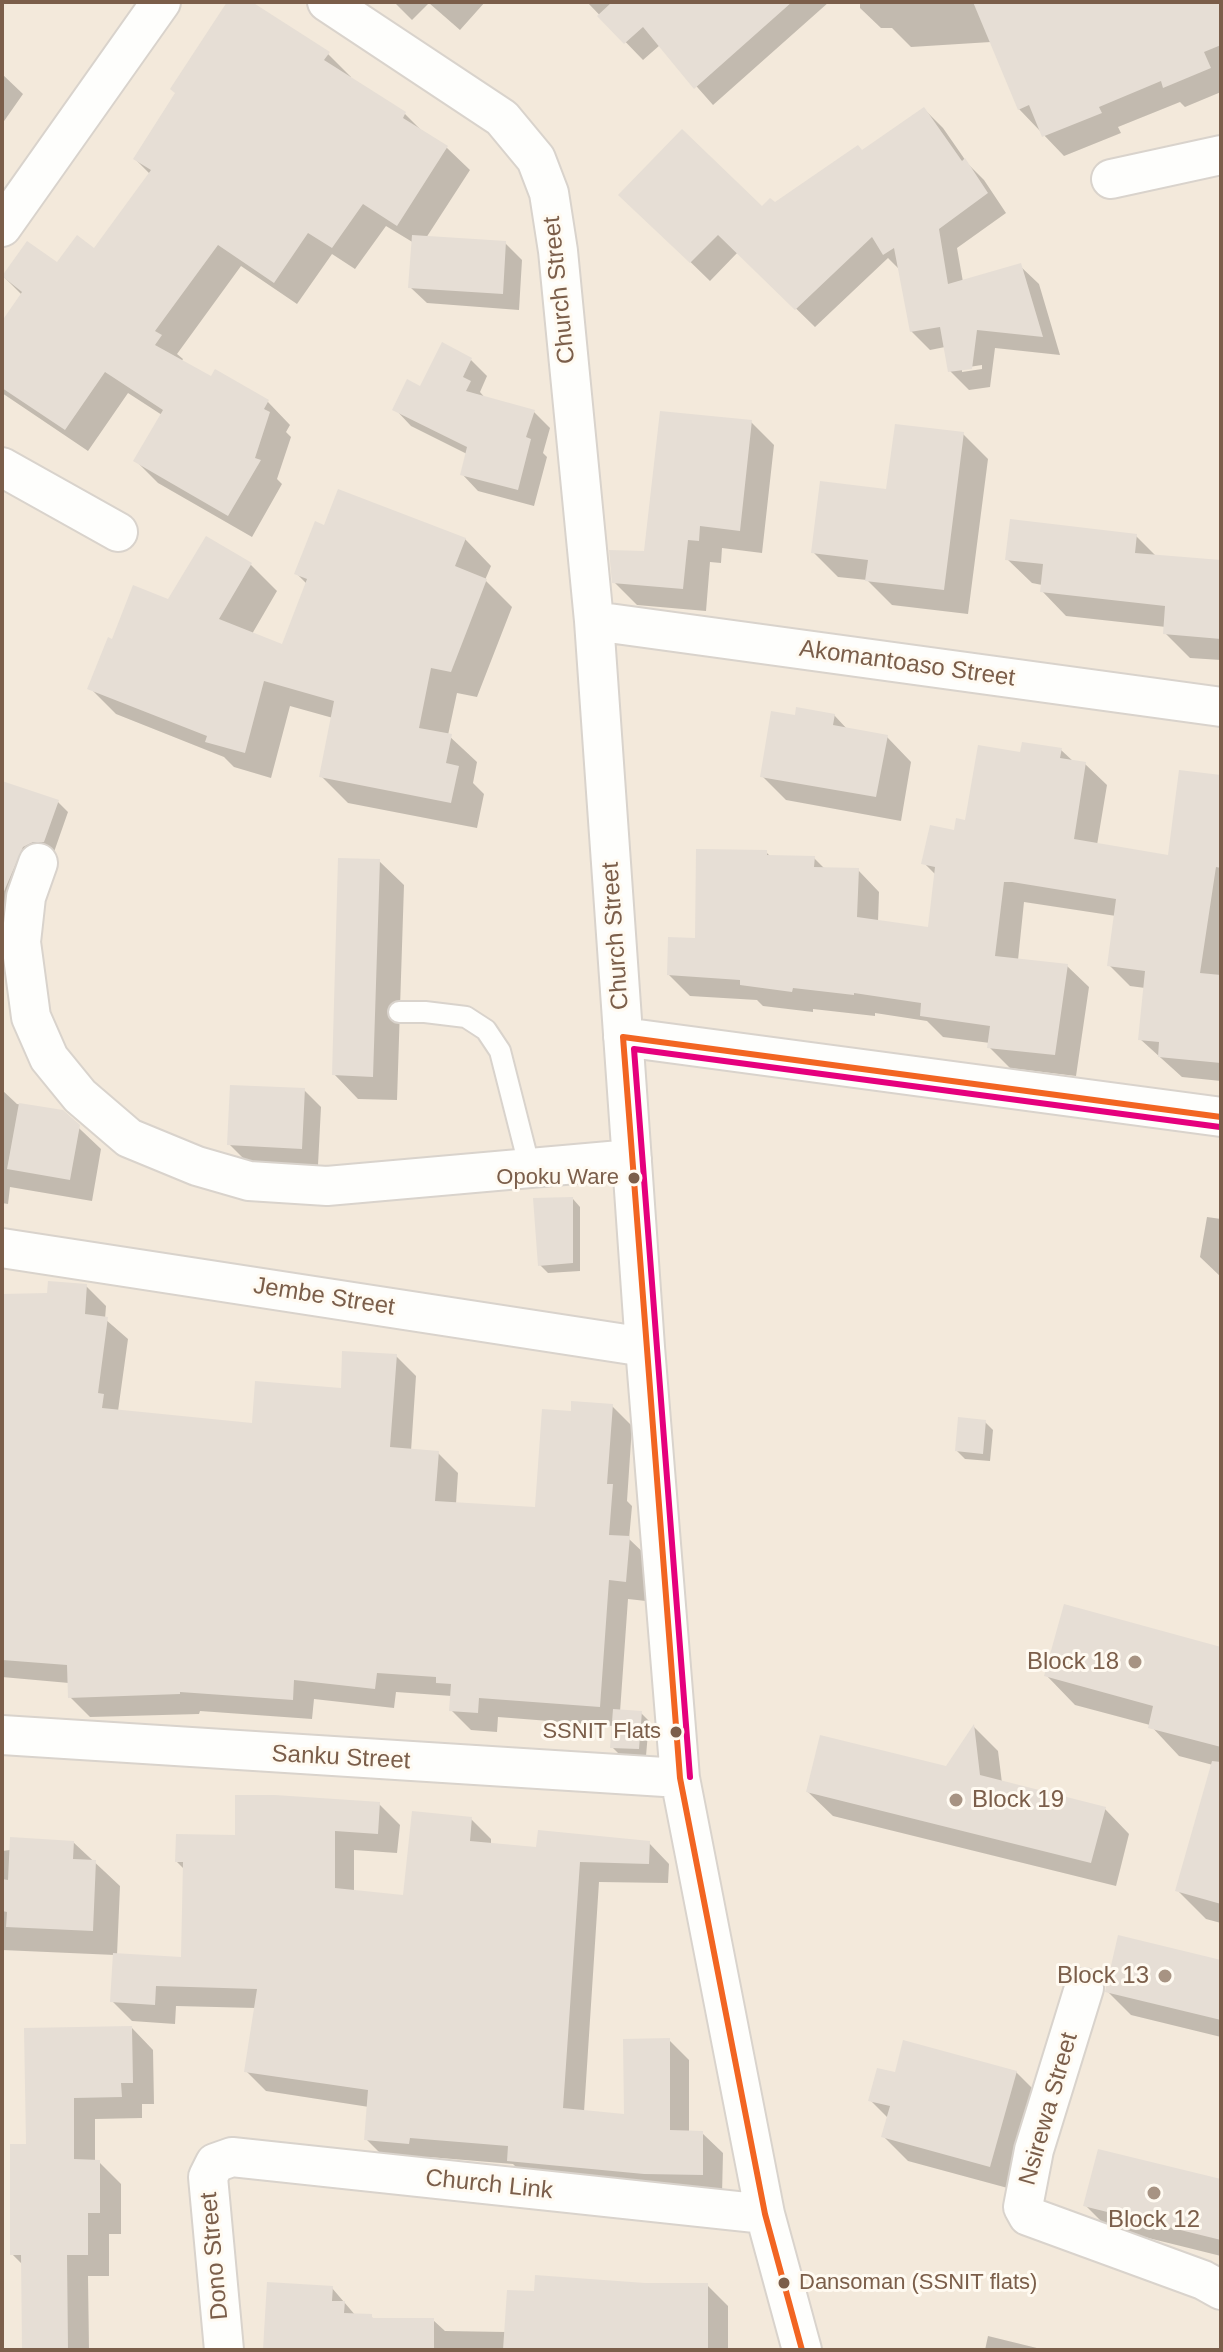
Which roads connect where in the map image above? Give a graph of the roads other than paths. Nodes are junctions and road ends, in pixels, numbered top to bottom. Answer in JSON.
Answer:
{"nodes":[{"id":1,"x":161,"y":2,"type":"edge"},
{"id":2,"x":327,"y":2,"type":"edge"},
{"id":3,"x":1221,"y":155,"type":"edge"},
{"id":4,"x":1111,"y":179,"type":"dead end"},
{"id":5,"x":2,"y":227,"type":"edge"},
{"id":6,"x":2,"y":467,"type":"edge"},
{"id":7,"x":118,"y":532,"type":"dead end"},
{"id":8,"x":594,"y":621,"type":"junction"},
{"id":9,"x":1221,"y":707,"type":"edge"},
{"id":10,"x":38,"y":863,"type":"dead end"},
{"id":11,"x":399,"y":1012,"type":"dead end"},
{"id":12,"x":623,"y":1037,"type":"junction"},
{"id":13,"x":1221,"y":1117,"type":"edge"},
{"id":14,"x":632,"y":1159,"type":"junction"},
{"id":15,"x":530,"y":1169,"type":"junction"},
{"id":16,"x":2,"y":1248,"type":"edge"},
{"id":17,"x":645,"y":1347,"type":"junction"},
{"id":18,"x":2,"y":1735,"type":"edge"},
{"id":19,"x":680,"y":1778,"type":"junction"},
{"id":20,"x":1084,"y":1988,"type":"dead end"},
{"id":21,"x":215,"y":2163,"type":"joint"},
{"id":22,"x":765,"y":2214,"type":"junction"},
{"id":23,"x":1221,"y":2290,"type":"edge"},
{"id":24,"x":224,"y":2350,"type":"edge"},
{"id":25,"x":802,"y":2350,"type":"edge"}],
"edges":[{"from":1,"to":5,"type":"street"},
{"from":2,"to":8,"type":"street","name":"Church Street"},
{"from":3,"to":4,"type":"street"},
{"from":6,"to":7,"type":"street"},
{"from":8,"to":9,"type":"street","name":"Akomantoaso Street"},
{"from":8,"to":12,"type":"street","name":"Church Street"},
{"from":10,"to":15,"type":"street"},
{"from":11,"to":15,"type":"lane"},
{"from":12,"to":13,"type":"street"},
{"from":12,"to":14,"type":"street","name":"Church Street"},
{"from":14,"to":15,"type":"street"},
{"from":14,"to":17,"type":"street","name":"Church Street"},
{"from":16,"to":17,"type":"street","name":"Jembe Street"},
{"from":17,"to":19,"type":"street","name":"Church Street"},
{"from":18,"to":19,"type":"street","name":"Sanku Street"},
{"from":19,"to":22,"type":"street","name":"Church Street"},
{"from":20,"to":23,"type":"street","name":"Nsirewa Street"},
{"from":21,"to":22,"type":"street","name":"Church Link"},
{"from":21,"to":24,"type":"street","name":"Dono Street"},
{"from":22,"to":25,"type":"street","name":"Church Street"}]}
